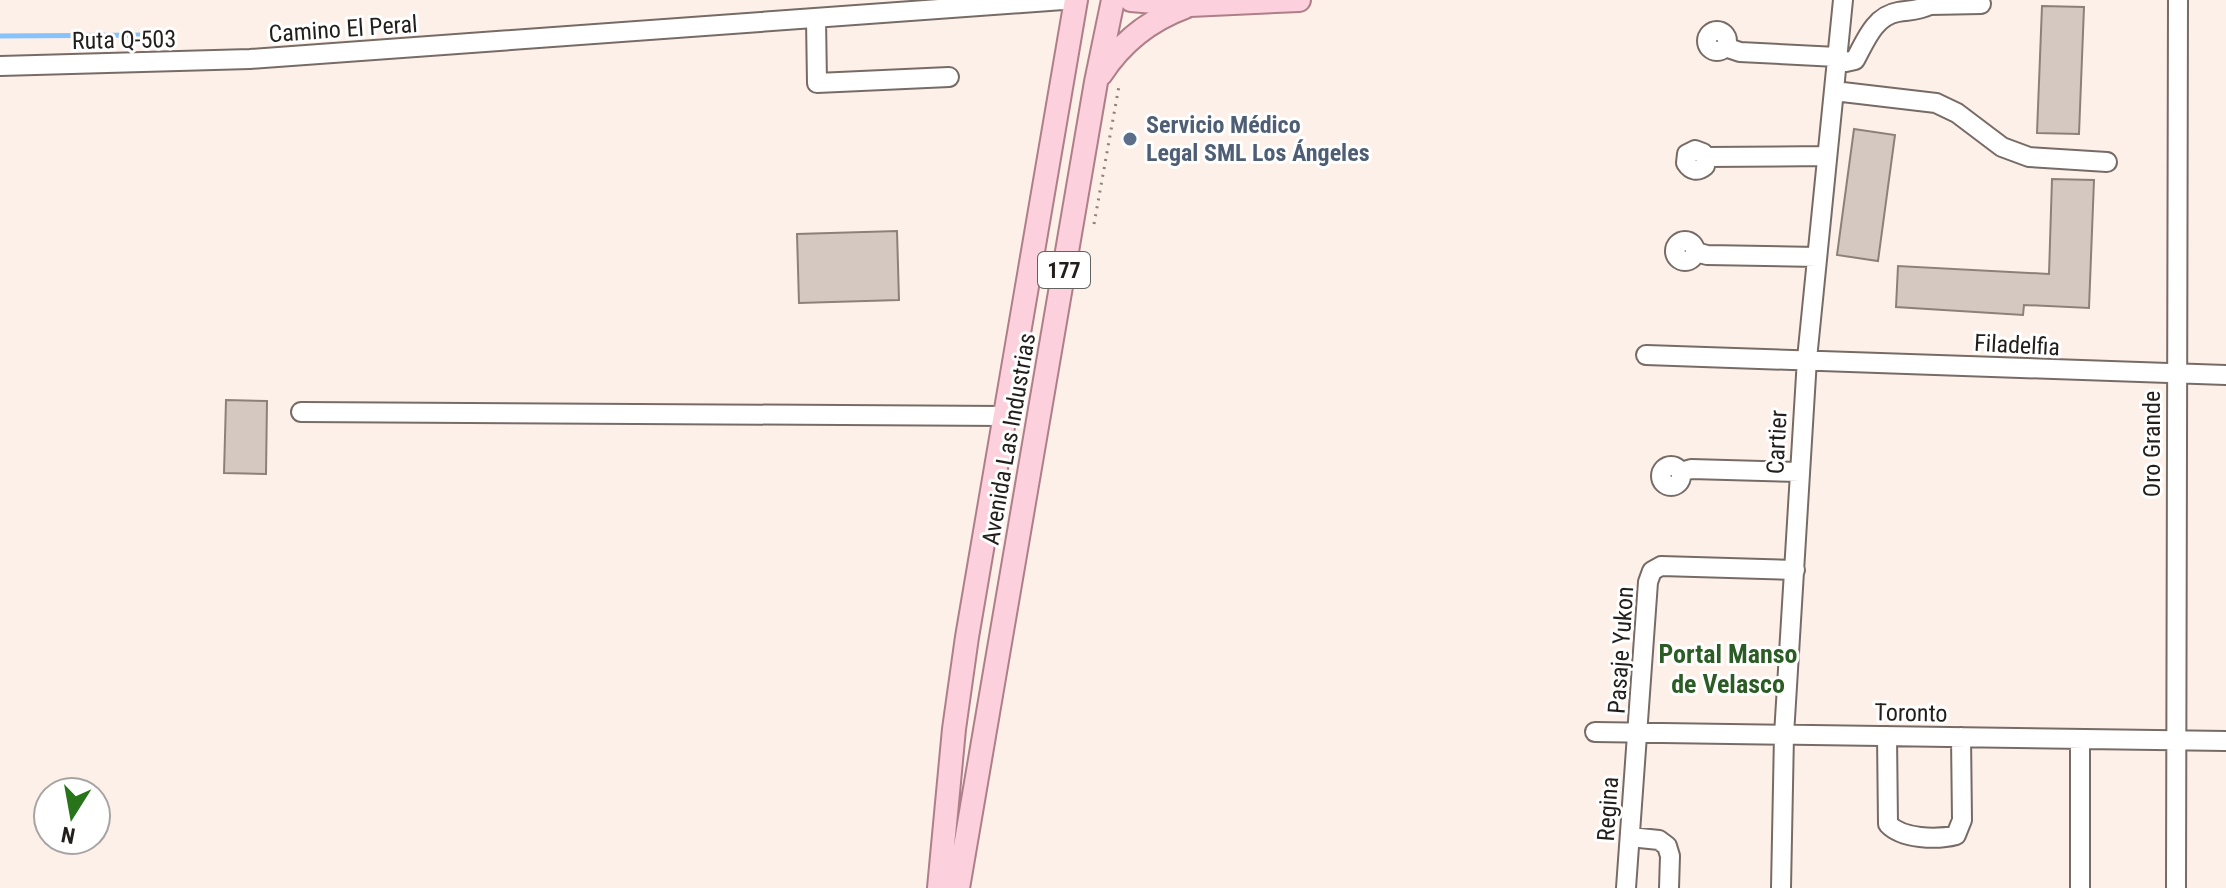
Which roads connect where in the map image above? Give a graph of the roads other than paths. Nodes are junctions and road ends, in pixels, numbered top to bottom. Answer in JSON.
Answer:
{"nodes":[{"id":1,"x":1063,"y":0,"type":"edge"},
{"id":2,"x":1076,"y":0,"type":"edge"},
{"id":3,"x":1113,"y":0,"type":"edge"},
{"id":4,"x":1131,"y":0,"type":"edge"},
{"id":5,"x":1288,"y":0,"type":"edge"},
{"id":6,"x":1299,"y":0,"type":"edge"},
{"id":7,"x":1843,"y":0,"type":"edge"},
{"id":8,"x":2178,"y":0,"type":"edge"},
{"id":9,"x":1930,"y":2,"type":"edge"},
{"id":10,"x":1981,"y":4,"type":"dead end"},
{"id":11,"x":1190,"y":5,"type":"junction"},
{"id":12,"x":882,"y":7,"type":"edge"},
{"id":13,"x":816,"y":19,"type":"junction"},
{"id":14,"x":1725,"y":47,"type":"dead end"},
{"id":15,"x":1837,"y":57,"type":"junction"},
{"id":16,"x":250,"y":59,"type":"joint"},
{"id":17,"x":0,"y":66,"type":"edge"},
{"id":18,"x":949,"y":77,"type":"dead end"},
{"id":19,"x":1096,"y":82,"type":"junction"},
{"id":20,"x":1834,"y":91,"type":"junction"},
{"id":21,"x":1827,"y":156,"type":"junction"},
{"id":22,"x":1706,"y":157,"type":"dead end"},
{"id":23,"x":2107,"y":162,"type":"dead end"},
{"id":24,"x":1696,"y":252,"type":"dead end"},
{"id":25,"x":1817,"y":257,"type":"junction"},
{"id":26,"x":1646,"y":355,"type":"dead end"},
{"id":27,"x":1807,"y":359,"type":"junction"},
{"id":28,"x":2226,"y":375,"type":"edge"},
{"id":29,"x":2177,"y":376,"type":"junction"},
{"id":30,"x":301,"y":412,"type":"dead end"},
{"id":31,"x":1004,"y":416,"type":"junction"},
{"id":32,"x":1681,"y":472,"type":"dead end"},
{"id":33,"x":1800,"y":472,"type":"junction"},
{"id":34,"x":1795,"y":570,"type":"junction"},
{"id":35,"x":1595,"y":732,"type":"dead end"},
{"id":36,"x":1638,"y":733,"type":"junction"},
{"id":37,"x":1784,"y":735,"type":"junction"},
{"id":38,"x":1887,"y":736,"type":"junction"},
{"id":39,"x":1961,"y":737,"type":"junction"},
{"id":40,"x":2080,"y":739,"type":"junction"},
{"id":41,"x":2176,"y":740,"type":"junction"},
{"id":42,"x":2226,"y":741,"type":"edge"},
{"id":43,"x":1630,"y":837,"type":"junction"},
{"id":44,"x":939,"y":888,"type":"edge"},
{"id":45,"x":958,"y":888,"type":"edge"},
{"id":46,"x":1626,"y":888,"type":"edge"},
{"id":47,"x":1669,"y":888,"type":"edge"},
{"id":48,"x":1781,"y":888,"type":"edge"},
{"id":49,"x":2080,"y":888,"type":"edge"},
{"id":50,"x":2176,"y":888,"type":"edge"}],
"edges":[{"from":1,"to":12,"type":"street","name":"Camino El Peral"},
{"from":2,"to":31,"type":"main road","name":"Avenida Las Industrias","number":"177"},
{"from":3,"to":19,"type":"main road","name":"Avenida Las Industrias","number":"177"},
{"from":4,"to":11,"type":"main road"},
{"from":5,"to":6,"type":"main road"},
{"from":5,"to":11,"type":"main road"},
{"from":7,"to":15,"type":"street","name":"Cartier"},
{"from":8,"to":29,"type":"street","name":"Oro Grande"},
{"from":9,"to":10,"type":"street"},
{"from":9,"to":15,"type":"street"},
{"from":11,"to":19,"type":"main road"},
{"from":12,"to":13,"type":"street","name":"Camino El Peral"},
{"from":13,"to":16,"type":"street","name":"Camino El Peral"},
{"from":13,"to":18,"type":"street"},
{"from":14,"to":15,"type":"street"},
{"from":15,"to":20,"type":"street","name":"Cartier"},
{"from":16,"to":17,"type":"street","name":"Ruta Q-503"},
{"from":19,"to":45,"type":"main road","name":"Avenida Las Industrias","number":"177"},
{"from":20,"to":21,"type":"street","name":"Cartier"},
{"from":20,"to":23,"type":"street"},
{"from":21,"to":22,"type":"street"},
{"from":21,"to":25,"type":"street","name":"Cartier"},
{"from":24,"to":25,"type":"street"},
{"from":25,"to":27,"type":"street","name":"Cartier"},
{"from":26,"to":27,"type":"street","name":"Filadelfia"},
{"from":27,"to":29,"type":"street","name":"Filadelfia"},
{"from":27,"to":33,"type":"street","name":"Cartier"},
{"from":28,"to":29,"type":"street","name":"Filadelfia"},
{"from":29,"to":41,"type":"street","name":"Oro Grande"},
{"from":30,"to":31,"type":"street"},
{"from":31,"to":44,"type":"main road","name":"Avenida Las Industrias","number":"177"},
{"from":32,"to":33,"type":"street"},
{"from":33,"to":34,"type":"street","name":"Cartier"},
{"from":34,"to":36,"type":"street","name":"Pasaje Yukon"},
{"from":34,"to":37,"type":"street","name":"Cartier"},
{"from":35,"to":36,"type":"street","name":"Toronto"},
{"from":36,"to":37,"type":"street","name":"Toronto"},
{"from":36,"to":43,"type":"street","name":"Regina"},
{"from":37,"to":38,"type":"street","name":"Toronto"},
{"from":37,"to":48,"type":"street","name":"Cartier"},
{"from":38,"to":39,"type":"street","name":"Toronto"},
{"from":38,"to":39,"type":"street"},
{"from":39,"to":40,"type":"street","name":"Toronto"},
{"from":40,"to":41,"type":"street","name":"Toronto"},
{"from":40,"to":49,"type":"street"},
{"from":41,"to":42,"type":"street","name":"Toronto"},
{"from":41,"to":50,"type":"street","name":"Oro Grande"},
{"from":43,"to":46,"type":"street","name":"Regina"},
{"from":43,"to":47,"type":"street"}]}
